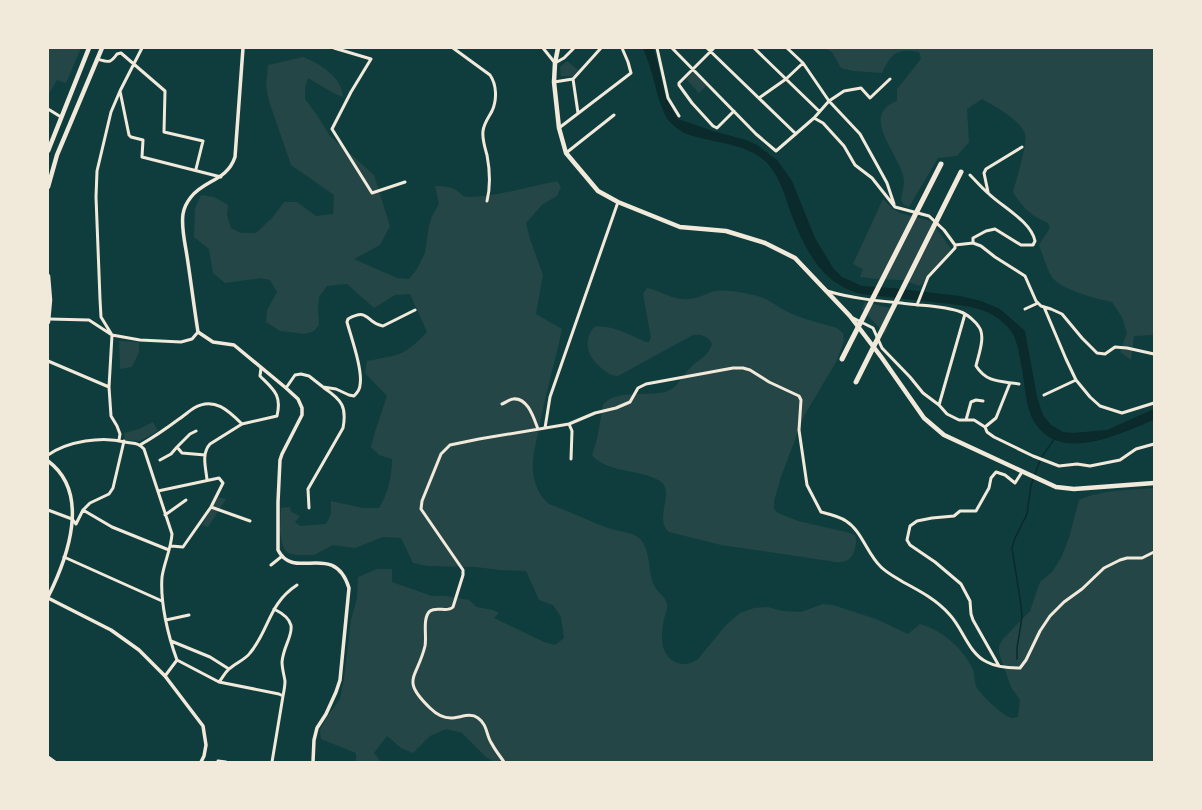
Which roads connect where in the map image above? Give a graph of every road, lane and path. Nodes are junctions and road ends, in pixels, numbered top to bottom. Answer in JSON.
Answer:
{"nodes":[{"id":1,"x":89,"y":48,"type":"edge"},
{"id":2,"x":102,"y":48,"type":"edge"},
{"id":3,"x":142,"y":48,"type":"edge"},
{"id":4,"x":243,"y":48,"type":"edge"},
{"id":5,"x":334,"y":48,"type":"edge"},
{"id":6,"x":453,"y":48,"type":"edge"},
{"id":7,"x":542,"y":48,"type":"edge"},
{"id":8,"x":558,"y":48,"type":"edge"},
{"id":9,"x":574,"y":48,"type":"edge"},
{"id":10,"x":601,"y":48,"type":"edge"},
{"id":11,"x":622,"y":48,"type":"edge"},
{"id":12,"x":656,"y":48,"type":"edge"},
{"id":13,"x":672,"y":48,"type":"edge"},
{"id":14,"x":707,"y":48,"type":"edge"},
{"id":15,"x":714,"y":48,"type":"edge"},
{"id":16,"x":754,"y":48,"type":"edge"},
{"id":17,"x":787,"y":48,"type":"edge"},
{"id":18,"x":711,"y":51,"type":"junction"},
{"id":19,"x":97,"y":59,"type":"junction"},
{"id":20,"x":555,"y":63,"type":"junction"},
{"id":21,"x":803,"y":63,"type":"junction"},
{"id":22,"x":134,"y":64,"type":"junction"},
{"id":23,"x":693,"y":69,"type":"junction"},
{"id":24,"x":573,"y":79,"type":"junction"},
{"id":25,"x":786,"y":79,"type":"junction"},
{"id":26,"x":890,"y":79,"type":"dead end"},
{"id":27,"x":554,"y":82,"type":"junction"},
{"id":28,"x":120,"y":91,"type":"junction"},
{"id":29,"x":759,"y":98,"type":"junction"},
{"id":30,"x":830,"y":101,"type":"junction"},
{"id":31,"x":48,"y":109,"type":"edge"},
{"id":32,"x":734,"y":111,"type":"junction"},
{"id":33,"x":819,"y":111,"type":"junction"},
{"id":34,"x":578,"y":113,"type":"junction"},
{"id":35,"x":614,"y":116,"type":"dead end"},
{"id":36,"x":679,"y":116,"type":"dead end"},
{"id":37,"x":61,"y":117,"type":"junction"},
{"id":38,"x":814,"y":118,"type":"junction"},
{"id":39,"x":559,"y":128,"type":"junction"},
{"id":40,"x":796,"y":134,"type":"junction"},
{"id":41,"x":1022,"y":147,"type":"dead end"},
{"id":42,"x":48,"y":151,"type":"edge"},
{"id":43,"x":566,"y":153,"type":"junction"},
{"id":44,"x":941,"y":164,"type":"dead end"},
{"id":45,"x":196,"y":169,"type":"junction"},
{"id":46,"x":961,"y":172,"type":"dead end"},
{"id":47,"x":970,"y":175,"type":"dead end"},
{"id":48,"x":221,"y":176,"type":"junction"},
{"id":49,"x":405,"y":182,"type":"dead end"},
{"id":50,"x":48,"y":187,"type":"edge"},
{"id":51,"x":988,"y":194,"type":"junction"},
{"id":52,"x":487,"y":201,"type":"dead end"},
{"id":53,"x":618,"y":202,"type":"junction"},
{"id":54,"x":896,"y":207,"type":"junction"},
{"id":55,"x":973,"y":243,"type":"junction"},
{"id":56,"x":955,"y":245,"type":"junction"},
{"id":57,"x":48,"y":276,"type":"edge"},
{"id":58,"x":827,"y":291,"type":"junction"},
{"id":59,"x":1038,"y":303,"type":"junction"},
{"id":60,"x":917,"y":304,"type":"junction"},
{"id":61,"x":1044,"y":307,"type":"junction"},
{"id":62,"x":1025,"y":309,"type":"dead end"},
{"id":63,"x":414,"y":310,"type":"dead end"},
{"id":64,"x":965,"y":314,"type":"junction"},
{"id":65,"x":850,"y":316,"type":"junction"},
{"id":66,"x":48,"y":320,"type":"edge"},
{"id":67,"x":198,"y":332,"type":"junction"},
{"id":68,"x":112,"y":335,"type":"junction"},
{"id":69,"x":1154,"y":354,"type":"edge"},
{"id":70,"x":842,"y":359,"type":"dead end"},
{"id":71,"x":48,"y":361,"type":"edge"},
{"id":72,"x":261,"y":368,"type":"junction"},
{"id":73,"x":1076,"y":380,"type":"junction"},
{"id":74,"x":856,"y":382,"type":"dead end"},
{"id":75,"x":1010,"y":383,"type":"junction"},
{"id":76,"x":1019,"y":384,"type":"dead end"},
{"id":77,"x":323,"y":386,"type":"junction"},
{"id":78,"x":109,"y":387,"type":"junction"},
{"id":79,"x":286,"y":388,"type":"junction"},
{"id":80,"x":1044,"y":395,"type":"dead end"},
{"id":81,"x":983,"y":401,"type":"dead end"},
{"id":82,"x":1154,"y":403,"type":"edge"},
{"id":83,"x":502,"y":404,"type":"dead end"},
{"id":84,"x":939,"y":405,"type":"junction"},
{"id":85,"x":966,"y":420,"type":"junction"},
{"id":86,"x":242,"y":424,"type":"junction"},
{"id":87,"x":569,"y":424,"type":"junction"},
{"id":88,"x":985,"y":427,"type":"junction"},
{"id":89,"x":544,"y":428,"type":"junction"},
{"id":90,"x":538,"y":429,"type":"junction"},
{"id":91,"x":196,"y":431,"type":"dead end"},
{"id":92,"x":120,"y":440,"type":"junction"},
{"id":93,"x":124,"y":441,"type":"junction"},
{"id":94,"x":1154,"y":444,"type":"edge"},
{"id":95,"x":140,"y":445,"type":"junction"},
{"id":96,"x":177,"y":447,"type":"junction"},
{"id":97,"x":48,"y":455,"type":"edge"},
{"id":98,"x":204,"y":455,"type":"junction"},
{"id":99,"x":571,"y":459,"type":"dead end"},
{"id":100,"x":160,"y":460,"type":"dead end"},
{"id":101,"x":48,"y":461,"type":"edge"},
{"id":102,"x":1022,"y":472,"type":"junction"},
{"id":103,"x":206,"y":480,"type":"junction"},
{"id":104,"x":1154,"y":483,"type":"edge"},
{"id":105,"x":158,"y":491,"type":"junction"},
{"id":106,"x":186,"y":500,"type":"dead end"},
{"id":107,"x":211,"y":507,"type":"junction"},
{"id":108,"x":309,"y":508,"type":"dead end"},
{"id":109,"x":48,"y":510,"type":"edge"},
{"id":110,"x":83,"y":510,"type":"junction"},
{"id":111,"x":165,"y":515,"type":"junction"},
{"id":112,"x":72,"y":519,"type":"junction"},
{"id":113,"x":250,"y":521,"type":"dead end"},
{"id":114,"x":171,"y":546,"type":"junction"},
{"id":115,"x":170,"y":550,"type":"junction"},
{"id":116,"x":1154,"y":552,"type":"edge"},
{"id":117,"x":64,"y":557,"type":"junction"},
{"id":118,"x":281,"y":557,"type":"junction"},
{"id":119,"x":271,"y":565,"type":"dead end"},
{"id":120,"x":297,"y":585,"type":"dead end"},
{"id":121,"x":48,"y":598,"type":"edge"},
{"id":122,"x":162,"y":601,"type":"junction"},
{"id":123,"x":274,"y":609,"type":"junction"},
{"id":124,"x":189,"y":615,"type":"dead end"},
{"id":125,"x":166,"y":620,"type":"junction"},
{"id":126,"x":171,"y":640,"type":"junction"},
{"id":127,"x":177,"y":660,"type":"junction"},
{"id":128,"x":999,"y":666,"type":"junction"},
{"id":129,"x":229,"y":669,"type":"junction"},
{"id":130,"x":165,"y":676,"type":"junction"},
{"id":131,"x":219,"y":682,"type":"junction"},
{"id":132,"x":283,"y":696,"type":"junction"},
{"id":133,"x":48,"y":757,"type":"edge"},
{"id":134,"x":218,"y":761,"type":"dead end"},
{"id":135,"x":55,"y":762,"type":"edge"},
{"id":136,"x":201,"y":762,"type":"edge"},
{"id":137,"x":226,"y":762,"type":"edge"},
{"id":138,"x":272,"y":762,"type":"edge"},
{"id":139,"x":313,"y":762,"type":"edge"},
{"id":140,"x":504,"y":762,"type":"edge"}],
"edges":[{"from":1,"to":37,"type":"main road"},
{"from":2,"to":19,"type":"main road"},
{"from":3,"to":22,"type":"street"},
{"from":4,"to":48,"type":"street"},
{"from":5,"to":49,"type":"street"},
{"from":6,"to":52,"type":"street"},
{"from":7,"to":20,"type":"street"},
{"from":8,"to":20,"type":"main road"},
{"from":9,"to":20,"type":"street"},
{"from":10,"to":24,"type":"street"},
{"from":11,"to":34,"type":"street"},
{"from":12,"to":36,"type":"street"},
{"from":13,"to":23,"type":"street"},
{"from":14,"to":18,"type":"street"},
{"from":15,"to":18,"type":"street"},
{"from":16,"to":25,"type":"street"},
{"from":17,"to":21,"type":"street"},
{"from":18,"to":23,"type":"street"},
{"from":18,"to":29,"type":"street"},
{"from":19,"to":22,"type":"street"},
{"from":19,"to":50,"type":"main road"},
{"from":20,"to":27,"type":"main road"},
{"from":21,"to":25,"type":"street"},
{"from":21,"to":30,"type":"street"},
{"from":22,"to":28,"type":"street"},
{"from":22,"to":45,"type":"street"},
{"from":23,"to":32,"type":"street"},
{"from":23,"to":32,"type":"street"},
{"from":24,"to":27,"type":"street"},
{"from":24,"to":34,"type":"street"},
{"from":25,"to":29,"type":"street"},
{"from":25,"to":33,"type":"street"},
{"from":26,"to":30,"type":"street"},
{"from":27,"to":39,"type":"main road"},
{"from":28,"to":45,"type":"street"},
{"from":28,"to":68,"type":"street"},
{"from":29,"to":40,"type":"street"},
{"from":30,"to":33,"type":"street"},
{"from":30,"to":54,"type":"street"},
{"from":31,"to":37,"type":"street"},
{"from":32,"to":40,"type":"street"},
{"from":33,"to":38,"type":"street"},
{"from":34,"to":39,"type":"street"},
{"from":35,"to":43,"type":"street"},
{"from":37,"to":42,"type":"main road"},
{"from":38,"to":40,"type":"street"},
{"from":38,"to":54,"type":"street"},
{"from":39,"to":43,"type":"main road"},
{"from":41,"to":51,"type":"street"},
{"from":43,"to":53,"type":"main road"},
{"from":44,"to":70,"type":"highway"},
{"from":45,"to":48,"type":"street"},
{"from":46,"to":74,"type":"highway"},
{"from":47,"to":51,"type":"street"},
{"from":48,"to":67,"type":"street"},
{"from":51,"to":55,"type":"street"},
{"from":53,"to":58,"type":"main road"},
{"from":53,"to":89,"type":"street"},
{"from":54,"to":56,"type":"street"},
{"from":55,"to":56,"type":"street"},
{"from":55,"to":59,"type":"street"},
{"from":56,"to":60,"type":"street"},
{"from":57,"to":66,"type":"main road"},
{"from":58,"to":60,"type":"street"},
{"from":58,"to":65,"type":"main road"},
{"from":59,"to":61,"type":"street"},
{"from":59,"to":62,"type":"street"},
{"from":60,"to":64,"type":"street"},
{"from":61,"to":69,"type":"street"},
{"from":61,"to":73,"type":"street"},
{"from":63,"to":77,"type":"street"},
{"from":64,"to":75,"type":"street"},
{"from":64,"to":84,"type":"street"},
{"from":65,"to":84,"type":"street"},
{"from":65,"to":102,"type":"main road"},
{"from":66,"to":68,"type":"street"},
{"from":67,"to":68,"type":"street"},
{"from":67,"to":72,"type":"street"},
{"from":68,"to":78,"type":"street"},
{"from":71,"to":78,"type":"street"},
{"from":72,"to":79,"type":"street"},
{"from":72,"to":86,"type":"street"},
{"from":73,"to":80,"type":"street"},
{"from":73,"to":82,"type":"street"},
{"from":75,"to":76,"type":"street"},
{"from":75,"to":88,"type":"street"},
{"from":77,"to":79,"type":"street"},
{"from":77,"to":108,"type":"street"},
{"from":78,"to":92,"type":"street"},
{"from":79,"to":118,"type":"street"},
{"from":81,"to":85,"type":"street"},
{"from":83,"to":90,"type":"street"},
{"from":84,"to":85,"type":"street"},
{"from":85,"to":88,"type":"street"},
{"from":86,"to":95,"type":"street"},
{"from":86,"to":98,"type":"street"},
{"from":87,"to":89,"type":"street"},
{"from":87,"to":99,"type":"street"},
{"from":87,"to":128,"type":"street"},
{"from":88,"to":94,"type":"street"},
{"from":89,"to":90,"type":"street"},
{"from":90,"to":140,"type":"street"},
{"from":91,"to":96,"type":"street"},
{"from":92,"to":93,"type":"street"},
{"from":92,"to":97,"type":"street"},
{"from":93,"to":95,"type":"street"},
{"from":93,"to":110,"type":"street"},
{"from":95,"to":105,"type":"street"},
{"from":96,"to":98,"type":"street"},
{"from":96,"to":100,"type":"street"},
{"from":98,"to":103,"type":"street"},
{"from":101,"to":112,"type":"street"},
{"from":102,"to":104,"type":"main road"},
{"from":102,"to":128,"type":"street"},
{"from":103,"to":105,"type":"street"},
{"from":103,"to":107,"type":"street"},
{"from":105,"to":111,"type":"street"},
{"from":106,"to":111,"type":"street"},
{"from":107,"to":113,"type":"street"},
{"from":107,"to":114,"type":"street"},
{"from":109,"to":112,"type":"street"},
{"from":110,"to":112,"type":"street"},
{"from":110,"to":115,"type":"street"},
{"from":111,"to":114,"type":"street"},
{"from":112,"to":117,"type":"street"},
{"from":114,"to":115,"type":"street"},
{"from":115,"to":122,"type":"street"},
{"from":116,"to":128,"type":"street"},
{"from":117,"to":121,"type":"street"},
{"from":117,"to":122,"type":"street"},
{"from":118,"to":119,"type":"street"},
{"from":118,"to":139,"type":"street"},
{"from":120,"to":123,"type":"street"},
{"from":121,"to":130,"type":"street"},
{"from":122,"to":125,"type":"street"},
{"from":123,"to":129,"type":"street"},
{"from":123,"to":132,"type":"street"},
{"from":124,"to":125,"type":"street"},
{"from":125,"to":126,"type":"street"},
{"from":126,"to":127,"type":"street"},
{"from":126,"to":129,"type":"street"},
{"from":127,"to":130,"type":"street"},
{"from":127,"to":131,"type":"street"},
{"from":129,"to":131,"type":"street"},
{"from":130,"to":136,"type":"street"},
{"from":131,"to":132,"type":"street"},
{"from":132,"to":138,"type":"street"},
{"from":133,"to":135,"type":"street"},
{"from":134,"to":137,"type":"street"}]}
